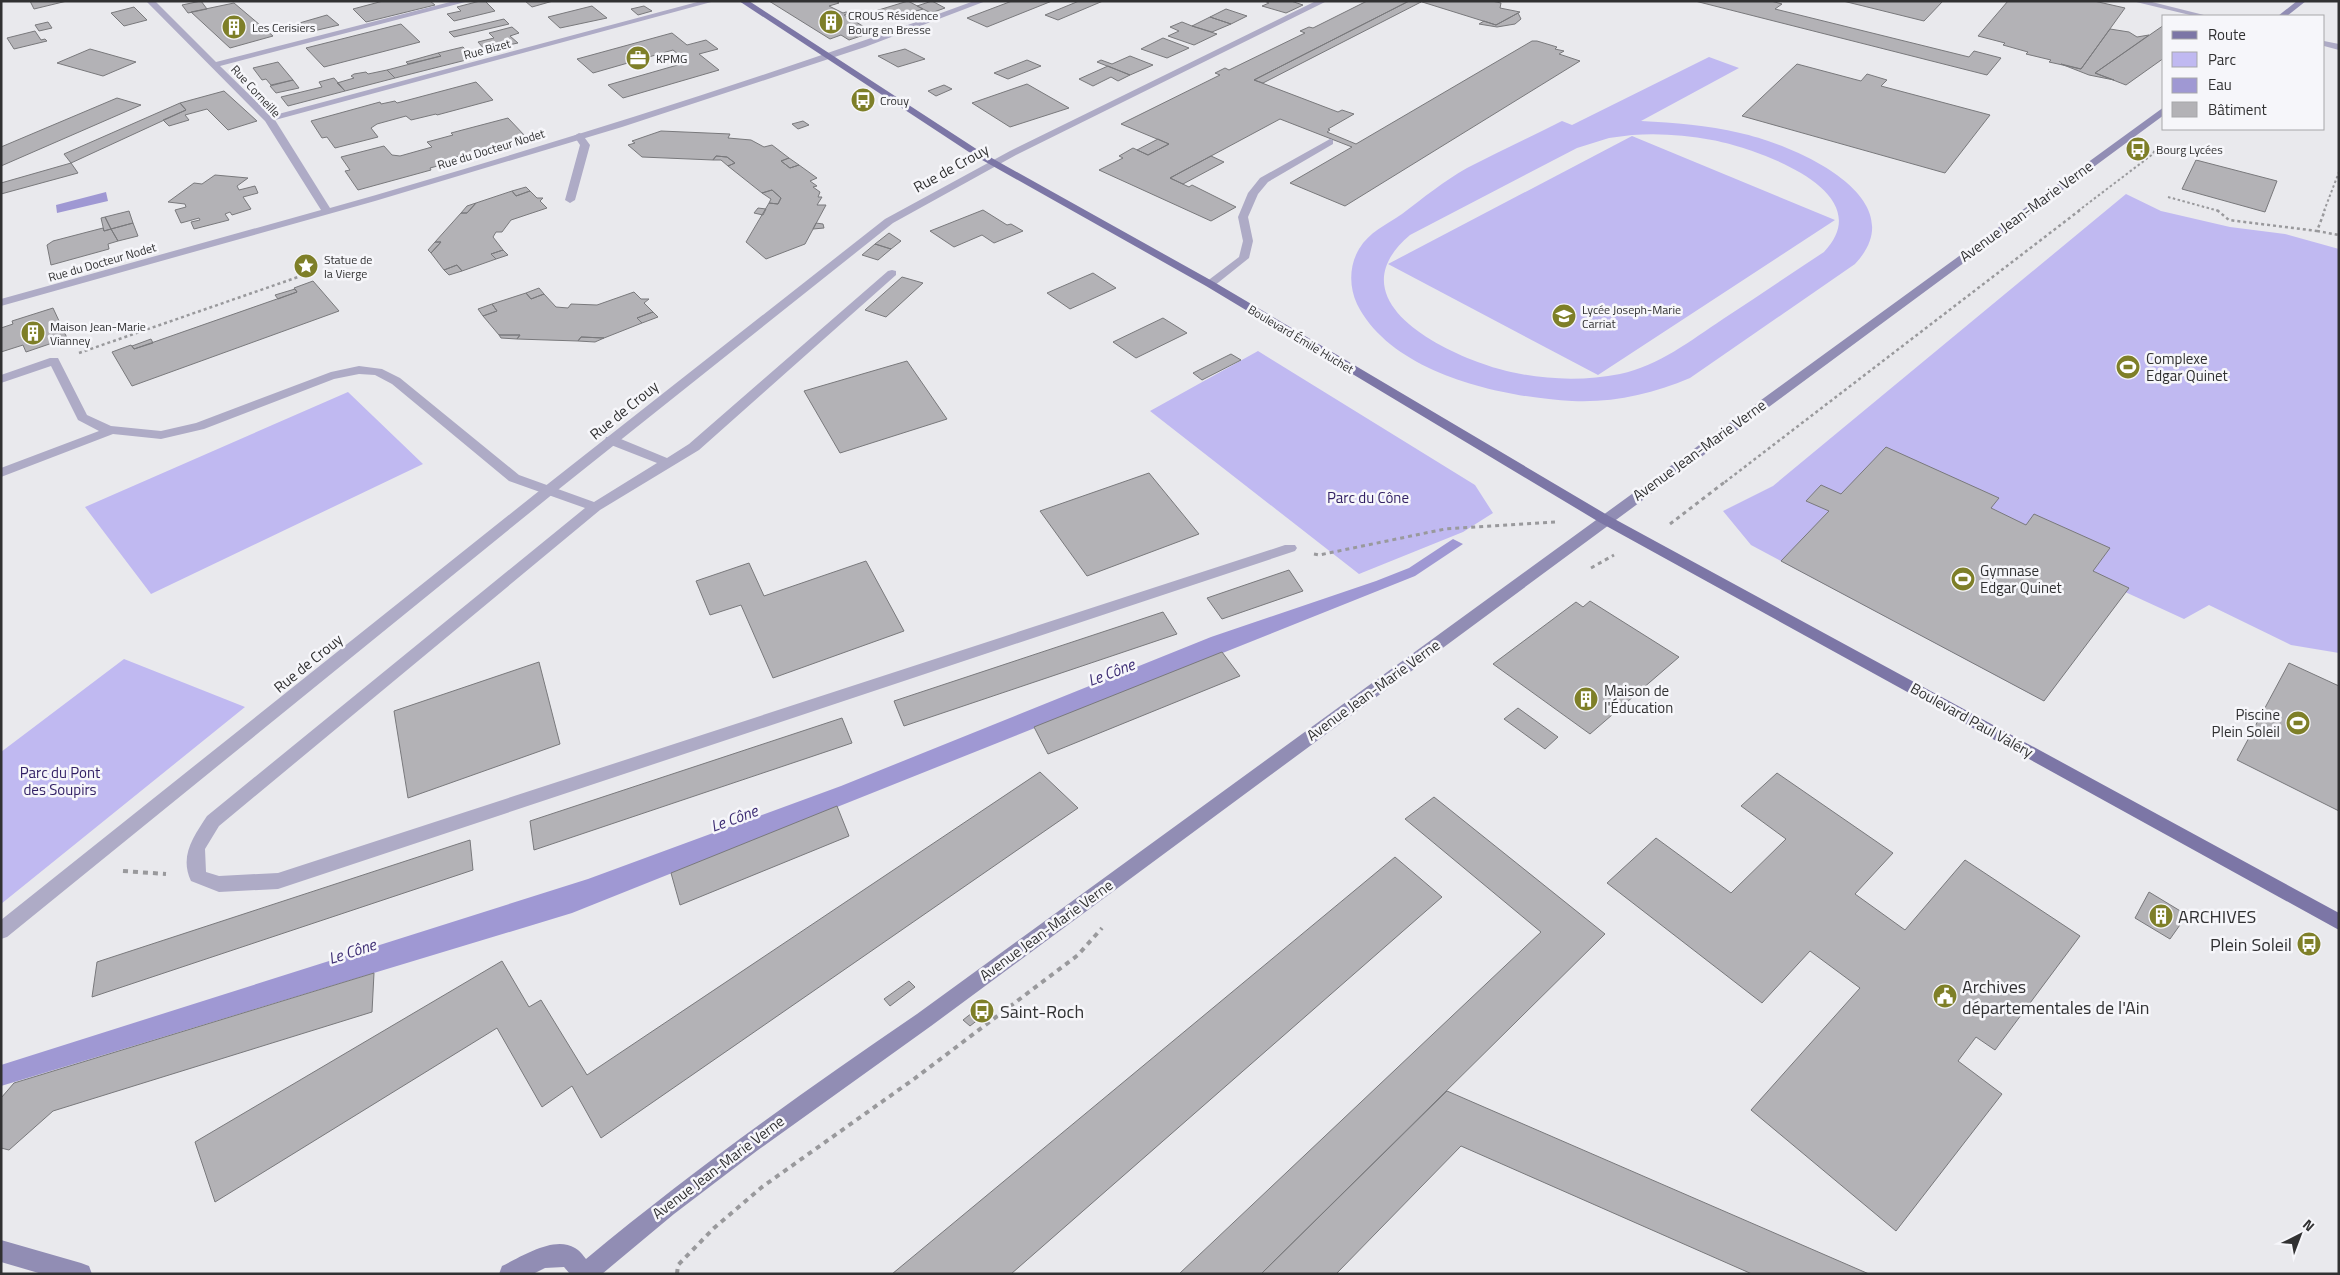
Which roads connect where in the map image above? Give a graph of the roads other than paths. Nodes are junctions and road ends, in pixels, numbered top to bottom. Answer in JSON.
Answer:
{"nodes":[{"id":1,"x":150,"y":1,"type":"edge"},
{"id":2,"x":465,"y":1,"type":"edge"},
{"id":3,"x":711,"y":1,"type":"edge"},
{"id":4,"x":743,"y":1,"type":"edge"},
{"id":5,"x":982,"y":1,"type":"edge"},
{"id":6,"x":1323,"y":1,"type":"edge"},
{"id":7,"x":2136,"y":1,"type":"edge"},
{"id":8,"x":2302,"y":1,"type":"edge"},
{"id":9,"x":2199,"y":15,"type":"edge"},
{"id":10,"x":2283,"y":15,"type":"edge"},
{"id":11,"x":2325,"y":43,"type":"edge"},
{"id":12,"x":2339,"y":47,"type":"edge"},
{"id":13,"x":828,"y":57,"type":"junction"},
{"id":14,"x":214,"y":65,"type":"junction"},
{"id":15,"x":2162,"y":111,"type":"edge"},
{"id":16,"x":269,"y":119,"type":"junction"},
{"id":17,"x":579,"y":136,"type":"junction"},
{"id":18,"x":1330,"y":142,"type":"dead end"},
{"id":19,"x":996,"y":162,"type":"junction"},
{"id":20,"x":570,"y":200,"type":"dead end"},
{"id":21,"x":327,"y":211,"type":"junction"},
{"id":22,"x":892,"y":273,"type":"dead end"},
{"id":23,"x":1210,"y":284,"type":"junction"},
{"id":24,"x":1,"y":303,"type":"edge"},
{"id":25,"x":1,"y":379,"type":"edge"},
{"id":26,"x":110,"y":430,"type":"junction"},
{"id":27,"x":611,"y":440,"type":"junction"},
{"id":28,"x":668,"y":463,"type":"junction"},
{"id":29,"x":1,"y":472,"type":"edge"},
{"id":30,"x":549,"y":490,"type":"junction"},
{"id":31,"x":595,"y":507,"type":"junction"},
{"id":32,"x":1604,"y":519,"type":"junction"},
{"id":33,"x":1290,"y":548,"type":"road end"},
{"id":34,"x":2339,"y":922,"type":"edge"},
{"id":35,"x":1,"y":932,"type":"edge"},
{"id":36,"x":1,"y":1251,"type":"edge"},
{"id":37,"x":81,"y":1274,"type":"edge"},
{"id":38,"x":510,"y":1274,"type":"edge"},
{"id":39,"x":585,"y":1274,"type":"edge"}],
"edges":[{"from":1,"to":14,"type":"street","name":"Rue Corneille"},
{"from":2,"to":14,"type":"street"},
{"from":3,"to":16,"type":"street","name":"Rue Bizet"},
{"from":4,"to":13,"type":"main road","name":"Boulevard Émile Huchet"},
{"from":5,"to":13,"type":"street","name":"Rue du Docteur Nodet"},
{"from":6,"to":19,"type":"street","name":"Rue de Crouy"},
{"from":7,"to":9,"type":"street"},
{"from":8,"to":10,"type":"street"},
{"from":11,"to":12,"type":"street"},
{"from":13,"to":17,"type":"street","name":"Rue du Docteur Nodet"},
{"from":13,"to":19,"type":"main road","name":"Boulevard Émile Huchet"},
{"from":14,"to":16,"type":"street","name":"Rue Corneille"},
{"from":15,"to":32,"type":"street","name":"Avenue Jean-Marie Verne"},
{"from":16,"to":21,"type":"street","name":"Rue Corneille"},
{"from":17,"to":20,"type":"street"},
{"from":17,"to":21,"type":"street","name":"Rue du Docteur Nodet"},
{"from":18,"to":23,"type":"street"},
{"from":19,"to":23,"type":"main road","name":"Boulevard Émile Huchet"},
{"from":19,"to":27,"type":"street","name":"Rue de Crouy"},
{"from":21,"to":24,"type":"street","name":"Rue du Docteur Nodet"},
{"from":22,"to":28,"type":"street"},
{"from":23,"to":32,"type":"main road","name":"Boulevard Émile Huchet"},
{"from":25,"to":26,"type":"street"},
{"from":26,"to":29,"type":"street"},
{"from":26,"to":30,"type":"street"},
{"from":27,"to":28,"type":"street"},
{"from":27,"to":30,"type":"street","name":"Rue de Crouy"},
{"from":28,"to":31,"type":"street"},
{"from":30,"to":31,"type":"street"},
{"from":30,"to":35,"type":"street","name":"Rue de Crouy"},
{"from":31,"to":33,"type":"street"},
{"from":32,"to":34,"type":"main road","name":"Boulevard Paul Valéry"},
{"from":32,"to":39,"type":"street","name":"Avenue Jean-Marie Verne"},
{"from":36,"to":37,"type":"street"},
{"from":38,"to":39,"type":"street"}]}
